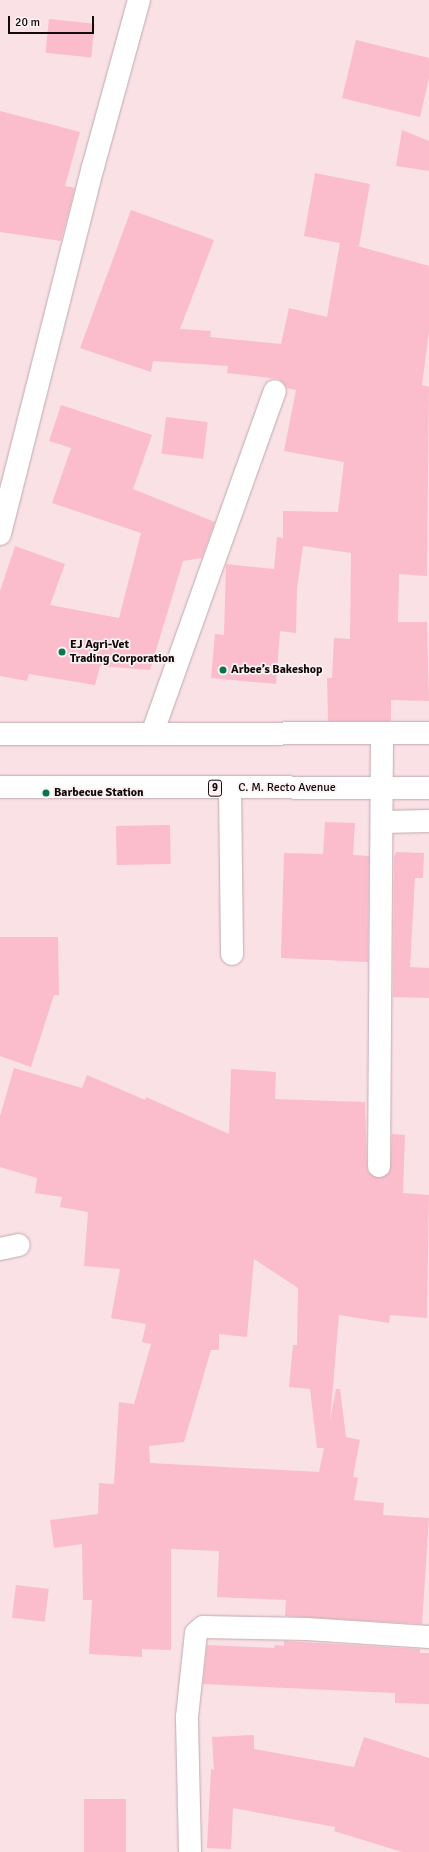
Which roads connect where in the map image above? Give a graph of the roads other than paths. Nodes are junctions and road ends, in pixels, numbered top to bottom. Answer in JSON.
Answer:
{"nodes":[{"id":1,"x":139,"y":0,"type":"edge"},
{"id":2,"x":276,"y":390,"type":"dead end"},
{"id":3,"x":0,"y":534,"type":"edge"},
{"id":4,"x":0,"y":734,"type":"edge"},
{"id":5,"x":152,"y":734,"type":"junction"},
{"id":6,"x":382,"y":734,"type":"junction"},
{"id":7,"x":429,"y":734,"type":"edge"},
{"id":8,"x":0,"y":787,"type":"edge"},
{"id":9,"x":230,"y":788,"type":"junction"},
{"id":10,"x":383,"y":788,"type":"junction"},
{"id":11,"x":429,"y":788,"type":"edge"},
{"id":12,"x":429,"y":821,"type":"edge"},
{"id":13,"x":382,"y":822,"type":"junction"},
{"id":14,"x":232,"y":954,"type":"dead end"},
{"id":15,"x":379,"y":1166,"type":"dead end"},
{"id":16,"x":429,"y":1637,"type":"edge"},
{"id":17,"x":190,"y":1852,"type":"edge"}],
"edges":[{"from":1,"to":3,"type":"main road"},
{"from":2,"to":5,"type":"main road"},
{"from":4,"to":5,"type":"main road"},
{"from":5,"to":6,"type":"main road"},
{"from":6,"to":7,"type":"main road"},
{"from":6,"to":10,"type":"main road"},
{"from":8,"to":9,"type":"main road","name":"C. M. Recto Avenue","number":"9"},
{"from":9,"to":10,"type":"main road","name":"C. M. Recto Avenue","number":"9"},
{"from":9,"to":14,"type":"main road"},
{"from":10,"to":11,"type":"main road","name":"C. M. Recto Avenue","number":"9"},
{"from":10,"to":13,"type":"main road"},
{"from":12,"to":13,"type":"main road"},
{"from":13,"to":15,"type":"main road"},
{"from":16,"to":17,"type":"main road"}]}
